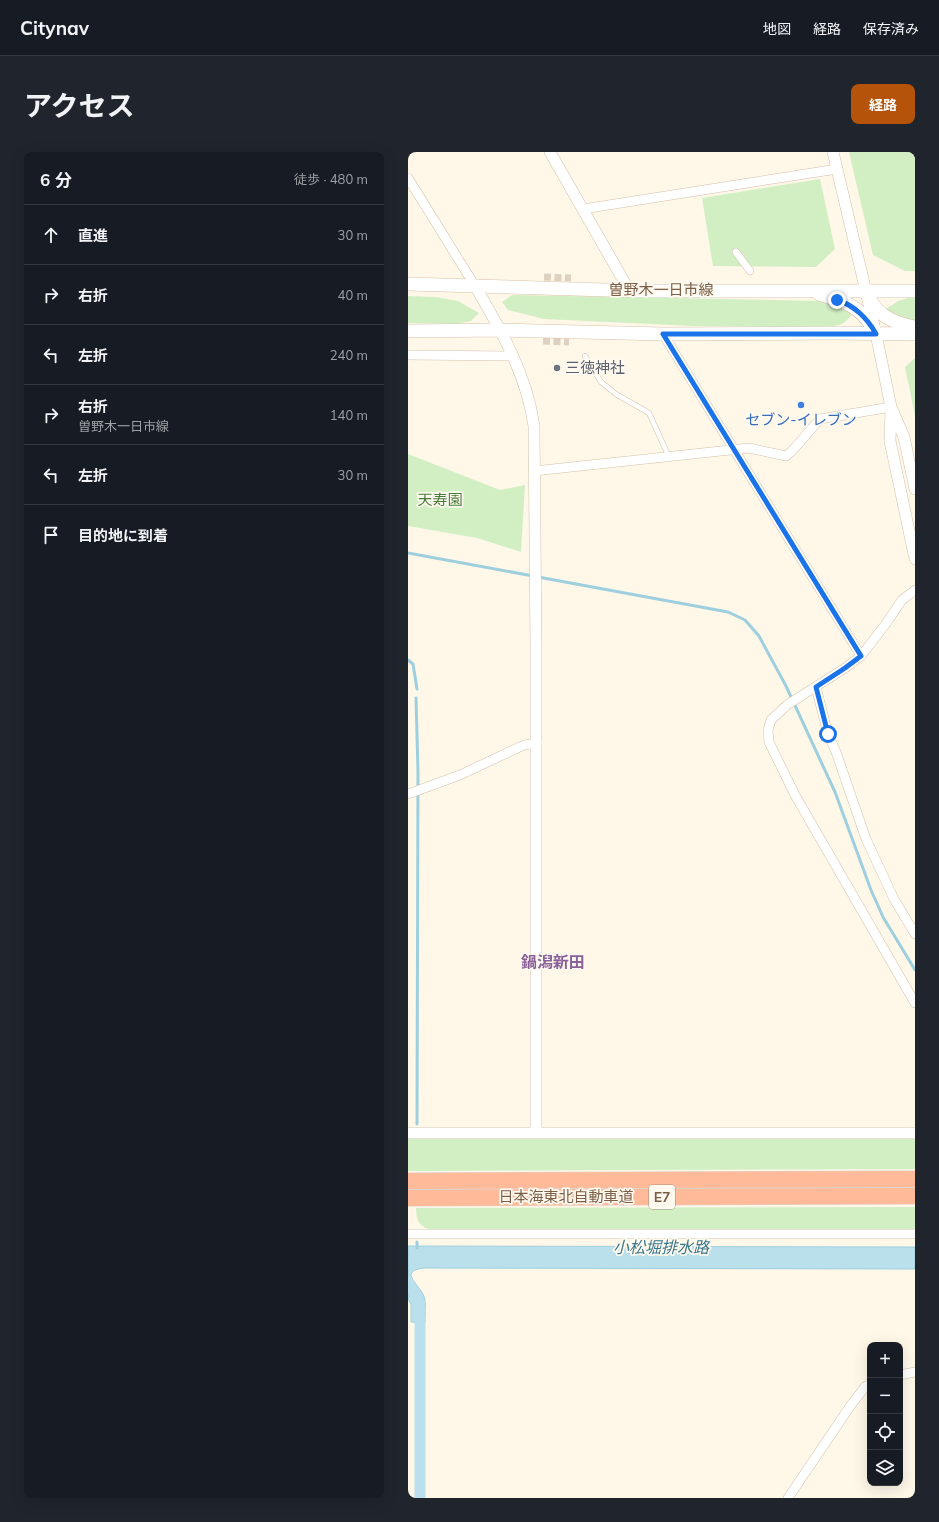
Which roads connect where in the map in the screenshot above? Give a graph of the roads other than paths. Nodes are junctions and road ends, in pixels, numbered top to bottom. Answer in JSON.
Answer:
{"nodes":[{"id":1,"x":550,"y":152,"type":"edge"},
{"id":2,"x":833,"y":152,"type":"edge"},
{"id":3,"x":837,"y":169,"type":"junction"},
{"id":4,"x":408,"y":178,"type":"edge"},
{"id":5,"x":583,"y":209,"type":"junction"},
{"id":6,"x":736,"y":252,"type":"dead end"},
{"id":7,"x":750,"y":271,"type":"dead end"},
{"id":8,"x":408,"y":284,"type":"edge"},
{"id":9,"x":475,"y":286,"type":"junction"},
{"id":10,"x":628,"y":290,"type":"junction"},
{"id":11,"x":810,"y":291,"type":"junction"},
{"id":12,"x":866,"y":291,"type":"junction"},
{"id":13,"x":915,"y":291,"type":"edge"},
{"id":14,"x":915,"y":327,"type":"edge"},
{"id":15,"x":501,"y":330,"type":"junction"},
{"id":16,"x":408,"y":331,"type":"edge"},
{"id":17,"x":663,"y":334,"type":"junction"},
{"id":18,"x":876,"y":334,"type":"junction"},
{"id":19,"x":915,"y":334,"type":"edge"},
{"id":20,"x":408,"y":355,"type":"edge"},
{"id":21,"x":513,"y":356,"type":"junction"},
{"id":22,"x":585,"y":356,"type":"dead end"},
{"id":23,"x":892,"y":407,"type":"junction"},
{"id":24,"x":734,"y":450,"type":"junction"},
{"id":25,"x":669,"y":458,"type":"junction"},
{"id":26,"x":534,"y":471,"type":"junction"},
{"id":27,"x":915,"y":489,"type":"edge"},
{"id":28,"x":915,"y":560,"type":"edge"},
{"id":29,"x":915,"y":590,"type":"edge"},
{"id":30,"x":861,"y":656,"type":"junction"},
{"id":31,"x":815,"y":688,"type":"junction"},
{"id":32,"x":537,"y":743,"type":"junction"},
{"id":33,"x":408,"y":794,"type":"edge"},
{"id":34,"x":915,"y":934,"type":"edge"},
{"id":35,"x":915,"y":1003,"type":"edge"},
{"id":36,"x":408,"y":1133,"type":"edge"},
{"id":37,"x":536,"y":1133,"type":"junction"},
{"id":38,"x":915,"y":1133,"type":"edge"},
{"id":39,"x":915,"y":1179,"type":"edge"},
{"id":40,"x":408,"y":1181,"type":"edge"},
{"id":41,"x":915,"y":1196,"type":"edge"},
{"id":42,"x":408,"y":1198,"type":"edge"},
{"id":43,"x":408,"y":1234,"type":"edge"},
{"id":44,"x":915,"y":1234,"type":"edge"},
{"id":45,"x":915,"y":1372,"type":"edge"},
{"id":46,"x":903,"y":1374,"type":"edge"},
{"id":47,"x":867,"y":1386,"type":"edge"},
{"id":48,"x":788,"y":1498,"type":"edge"}],
"edges":[{"from":1,"to":5,"type":"street"},
{"from":2,"to":3,"type":"street"},
{"from":3,"to":5,"type":"street"},
{"from":3,"to":12,"type":"street"},
{"from":4,"to":9,"type":"street"},
{"from":5,"to":10,"type":"street"},
{"from":6,"to":7,"type":"street"},
{"from":8,"to":9,"type":"main road","name":"曽野木一日市線"},
{"from":9,"to":10,"type":"main road","name":"曽野木一日市線"},
{"from":9,"to":15,"type":"street"},
{"from":10,"to":11,"type":"main road","name":"曽野木一日市線"},
{"from":11,"to":12,"type":"main road","name":"曽野木一日市線"},
{"from":11,"to":18,"type":"main road"},
{"from":12,"to":13,"type":"main road","name":"曽野木一日市線"},
{"from":12,"to":14,"type":"main road"},
{"from":12,"to":18,"type":"street"},
{"from":15,"to":16,"type":"main road"},
{"from":15,"to":17,"type":"main road"},
{"from":15,"to":21,"type":"street"},
{"from":17,"to":18,"type":"main road"},
{"from":17,"to":24,"type":"street"},
{"from":18,"to":19,"type":"main road"},
{"from":18,"to":23,"type":"street"},
{"from":20,"to":21,"type":"street"},
{"from":21,"to":26,"type":"street"},
{"from":22,"to":25,"type":"lane"},
{"from":23,"to":24,"type":"street"},
{"from":23,"to":27,"type":"street"},
{"from":23,"to":28,"type":"street"},
{"from":24,"to":25,"type":"street"},
{"from":24,"to":30,"type":"street"},
{"from":25,"to":26,"type":"street"},
{"from":26,"to":32,"type":"street"},
{"from":29,"to":30,"type":"street"},
{"from":30,"to":31,"type":"street"},
{"from":31,"to":34,"type":"street"},
{"from":31,"to":35,"type":"street"},
{"from":32,"to":33,"type":"street"},
{"from":32,"to":37,"type":"street"},
{"from":36,"to":37,"type":"street"},
{"from":37,"to":38,"type":"street"},
{"from":39,"to":40,"type":"highway","name":"日本海東北自動車道","number":"E7"},
{"from":41,"to":42,"type":"highway","name":"日本海東北自動車道","number":"E7"},
{"from":43,"to":44,"type":"street"},
{"from":45,"to":46,"type":"street"},
{"from":47,"to":48,"type":"street"}]}
